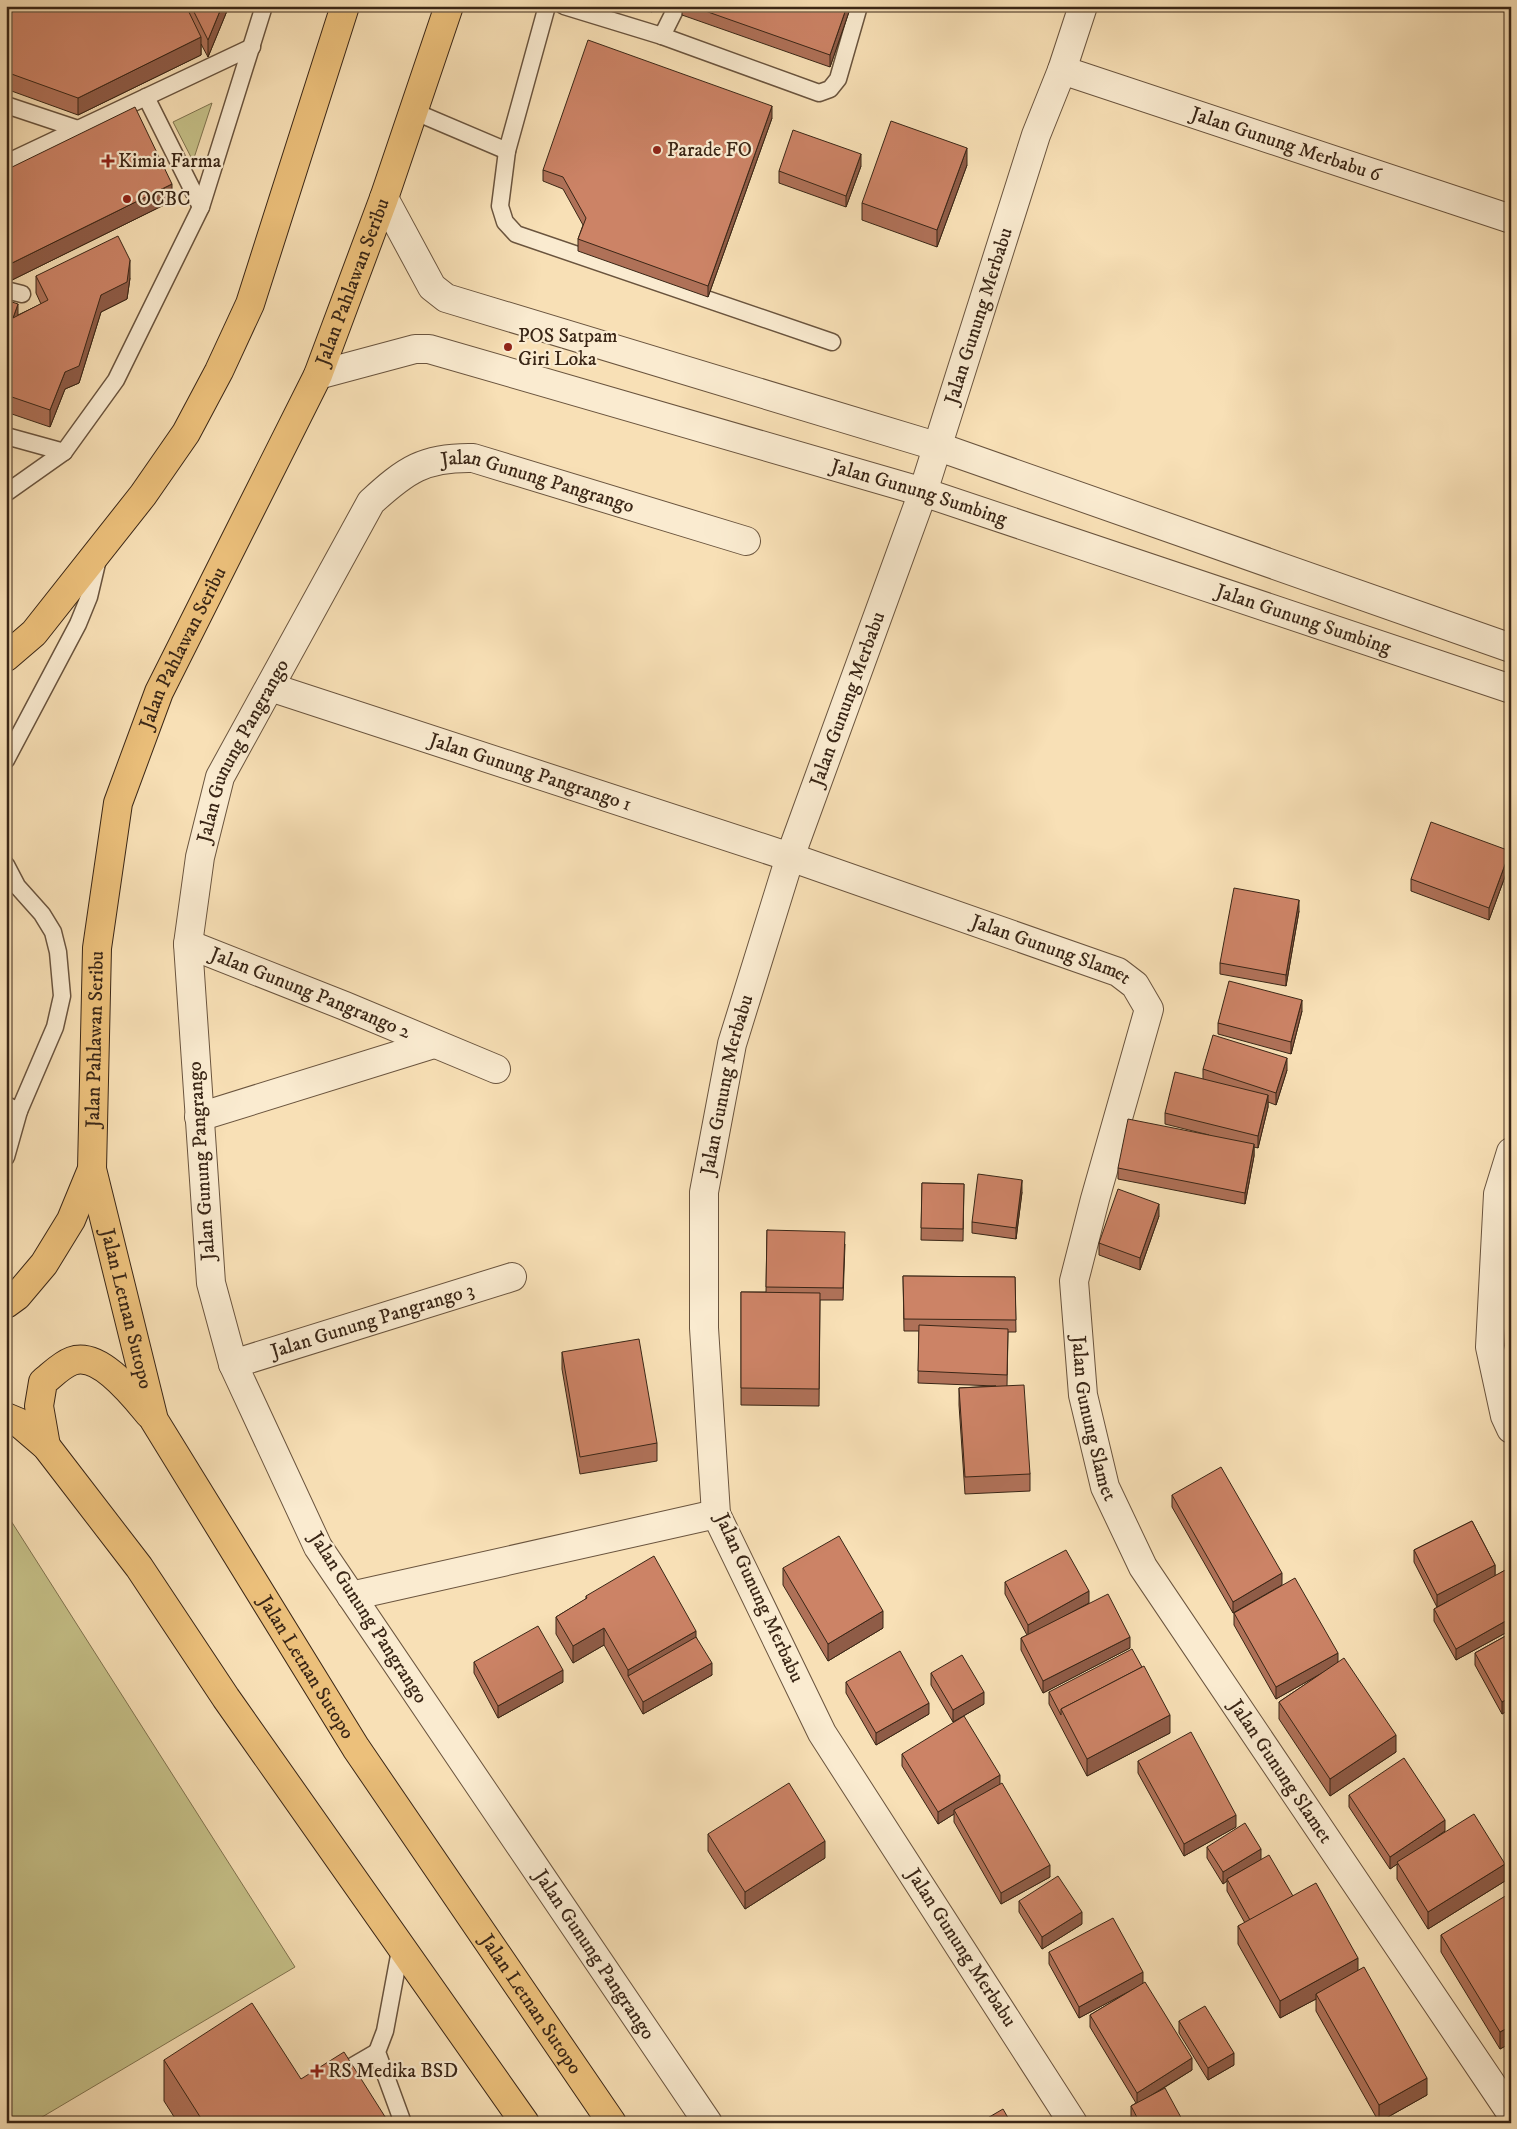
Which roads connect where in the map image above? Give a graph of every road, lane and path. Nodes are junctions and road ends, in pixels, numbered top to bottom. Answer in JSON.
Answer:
{"nodes":[{"id":1,"x":264,"y":6,"type":"edge"},
{"id":2,"x":345,"y":6,"type":"edge"},
{"id":3,"x":449,"y":6,"type":"edge"},
{"id":4,"x":547,"y":6,"type":"edge"},
{"id":5,"x":677,"y":6,"type":"edge"},
{"id":6,"x":859,"y":6,"type":"edge"},
{"id":7,"x":1083,"y":6,"type":"edge"},
{"id":8,"x":567,"y":7,"type":"edge"},
{"id":9,"x":662,"y":36,"type":"junction"},
{"id":10,"x":252,"y":47,"type":"junction"},
{"id":11,"x":1062,"y":70,"type":"junction"},
{"id":12,"x":146,"y":97,"type":"junction"},
{"id":13,"x":6,"y":105,"type":"edge"},
{"id":14,"x":413,"y":112,"type":"junction"},
{"id":15,"x":78,"y":129,"type":"junction"},
{"id":16,"x":507,"y":151,"type":"junction"},
{"id":17,"x":6,"y":163,"type":"edge"},
{"id":18,"x":384,"y":198,"type":"junction"},
{"id":19,"x":201,"y":207,"type":"junction"},
{"id":20,"x":1511,"y":219,"type":"edge"},
{"id":21,"x":832,"y":342,"type":"dead end"},
{"id":22,"x":318,"y":374,"type":"junction"},
{"id":23,"x":6,"y":436,"type":"edge"},
{"id":24,"x":939,"y":447,"type":"junction"},
{"id":25,"x":64,"y":452,"type":"junction"},
{"id":26,"x":923,"y":492,"type":"junction"},
{"id":27,"x":6,"y":493,"type":"edge"},
{"id":28,"x":746,"y":541,"type":"dead end"},
{"id":29,"x":99,"y":552,"type":"junction"},
{"id":30,"x":1511,"y":648,"type":"edge"},
{"id":31,"x":6,"y":657,"type":"edge"},
{"id":32,"x":270,"y":687,"type":"junction"},
{"id":33,"x":1511,"y":689,"type":"edge"},
{"id":34,"x":6,"y":760,"type":"edge"},
{"id":35,"x":790,"y":857,"type":"junction"},
{"id":36,"x":6,"y":865,"type":"edge"},
{"id":37,"x":188,"y":944,"type":"junction"},
{"id":38,"x":434,"y":1044,"type":"junction"},
{"id":39,"x":496,"y":1069,"type":"dead end"},
{"id":40,"x":13,"y":1108,"type":"edge"},
{"id":41,"x":199,"y":1117,"type":"junction"},
{"id":42,"x":1511,"y":1152,"type":"edge"},
{"id":43,"x":6,"y":1157,"type":"edge"},
{"id":44,"x":92,"y":1169,"type":"junction"},
{"id":45,"x":512,"y":1277,"type":"dead end"},
{"id":46,"x":6,"y":1304,"type":"edge"},
{"id":47,"x":233,"y":1364,"type":"junction"},
{"id":48,"x":1504,"y":1377,"type":"edge"},
{"id":49,"x":6,"y":1417,"type":"edge"},
{"id":50,"x":154,"y":1420,"type":"junction"},
{"id":51,"x":1511,"y":1429,"type":"edge"},
{"id":52,"x":46,"y":1446,"type":"junction"},
{"id":53,"x":716,"y":1514,"type":"junction"},
{"id":54,"x":351,"y":1596,"type":"junction"},
{"id":55,"x":401,"y":1945,"type":"junction"},
{"id":56,"x":377,"y":2052,"type":"junction"},
{"id":57,"x":321,"y":2084,"type":"edge"},
{"id":58,"x":1511,"y":2113,"type":"edge"},
{"id":59,"x":402,"y":2123,"type":"edge"},
{"id":60,"x":526,"y":2123,"type":"edge"},
{"id":61,"x":612,"y":2123,"type":"edge"},
{"id":62,"x":708,"y":2123,"type":"edge"},
{"id":63,"x":1073,"y":2123,"type":"edge"}],
"edges":[{"from":1,"to":10,"type":"lane"},
{"from":2,"to":29,"type":"main road"},
{"from":3,"to":14,"type":"main road","name":"Jalan Pahlawan Seribu"},
{"from":4,"to":16,"type":"lane"},
{"from":5,"to":9,"type":"lane"},
{"from":6,"to":9,"type":"lane"},
{"from":7,"to":11,"type":"street","name":"Jalan Gunung Merbabu"},
{"from":8,"to":9,"type":"lane"},
{"from":10,"to":12,"type":"lane"},
{"from":10,"to":19,"type":"lane"},
{"from":11,"to":20,"type":"street","name":"Jalan Gunung Merbabu 6"},
{"from":11,"to":24,"type":"street","name":"Jalan Gunung Merbabu"},
{"from":12,"to":15,"type":"lane"},
{"from":12,"to":19,"type":"lane"},
{"from":13,"to":15,"type":"lane"},
{"from":14,"to":16,"type":"lane"},
{"from":14,"to":18,"type":"main road","name":"Jalan Pahlawan Seribu"},
{"from":15,"to":17,"type":"lane"},
{"from":16,"to":21,"type":"lane"},
{"from":18,"to":22,"type":"main road","name":"Jalan Pahlawan Seribu"},
{"from":18,"to":24,"type":"street"},
{"from":19,"to":25,"type":"lane"},
{"from":22,"to":26,"type":"street","name":"Jalan Gunung Sumbing"},
{"from":22,"to":44,"type":"main road","name":"Jalan Pahlawan Seribu"},
{"from":23,"to":25,"type":"lane"},
{"from":24,"to":26,"type":"street","name":"Jalan Gunung Merbabu"},
{"from":24,"to":30,"type":"street"},
{"from":25,"to":27,"type":"lane"},
{"from":26,"to":33,"type":"street","name":"Jalan Gunung Sumbing"},
{"from":26,"to":35,"type":"street","name":"Jalan Gunung Merbabu"},
{"from":28,"to":32,"type":"street","name":"Jalan Gunung Pangrango"},
{"from":29,"to":31,"type":"main road"},
{"from":29,"to":34,"type":"lane"},
{"from":32,"to":35,"type":"street","name":"Jalan Gunung Pangrango 1"},
{"from":32,"to":37,"type":"street","name":"Jalan Gunung Pangrango"},
{"from":35,"to":53,"type":"street","name":"Jalan Gunung Merbabu"},
{"from":35,"to":58,"type":"street","name":"Jalan Gunung Slamet"},
{"from":36,"to":40,"type":"lane"},
{"from":37,"to":38,"type":"street","name":"Jalan Gunung Pangrango 2"},
{"from":37,"to":41,"type":"street","name":"Jalan Gunung Pangrango"},
{"from":38,"to":39,"type":"street","name":"Jalan Gunung Pangrango 2"},
{"from":38,"to":41,"type":"street","name":"Jalan Gunung Pangrango 2"},
{"from":40,"to":43,"type":"lane"},
{"from":41,"to":47,"type":"street","name":"Jalan Gunung Pangrango"},
{"from":42,"to":48,"type":"street"},
{"from":44,"to":46,"type":"main road","name":"Jalan Pahlawan Seribu"},
{"from":44,"to":50,"type":"main road","name":"Jalan Letnan Sutopo"},
{"from":45,"to":47,"type":"street","name":"Jalan Gunung Pangrango 3"},
{"from":47,"to":54,"type":"street","name":"Jalan Gunung Pangrango"},
{"from":48,"to":51,"type":"street"},
{"from":49,"to":52,"type":"main road"},
{"from":50,"to":52,"type":"main road"},
{"from":50,"to":61,"type":"main road","name":"Jalan Letnan Sutopo"},
{"from":52,"to":55,"type":"main road"},
{"from":53,"to":54,"type":"street"},
{"from":53,"to":63,"type":"street","name":"Jalan Gunung Merbabu"},
{"from":54,"to":62,"type":"street","name":"Jalan Gunung Pangrango"},
{"from":55,"to":56,"type":"lane"},
{"from":55,"to":60,"type":"main road"},
{"from":56,"to":57,"type":"lane"},
{"from":56,"to":59,"type":"lane"}]}
